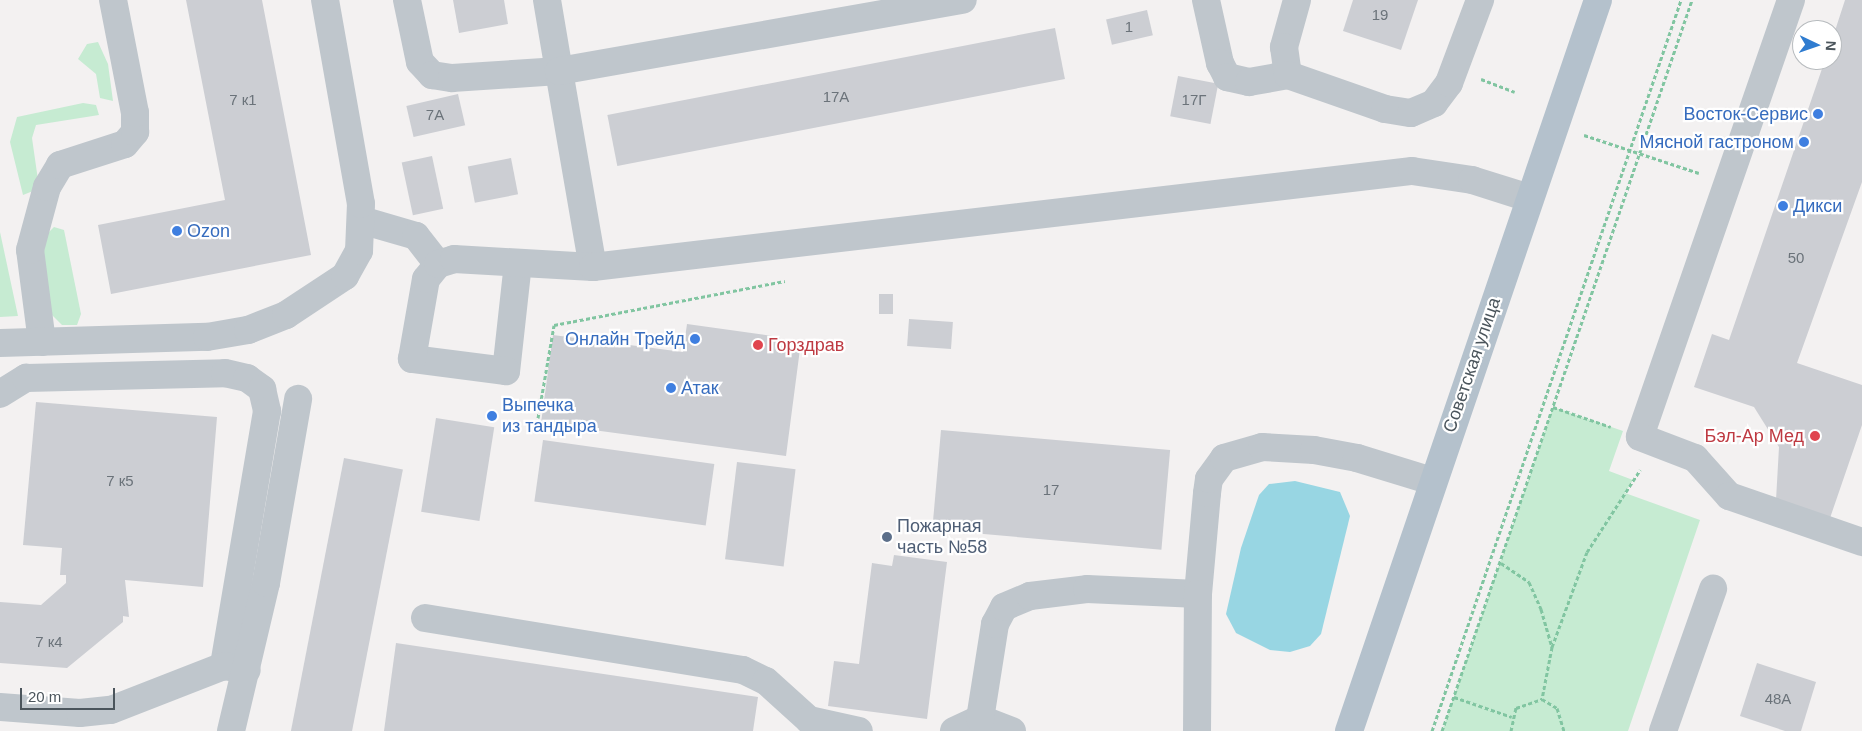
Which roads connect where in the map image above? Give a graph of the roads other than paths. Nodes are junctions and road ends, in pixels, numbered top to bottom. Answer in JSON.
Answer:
{"nodes":[{"id":1,"x":112,"y":0,"type":"edge"},
{"id":2,"x":325,"y":0,"type":"edge"},
{"id":3,"x":407,"y":0,"type":"edge"},
{"id":4,"x":547,"y":0,"type":"edge"},
{"id":5,"x":963,"y":0,"type":"edge"},
{"id":6,"x":1206,"y":0,"type":"edge"},
{"id":7,"x":1297,"y":0,"type":"edge"},
{"id":8,"x":1480,"y":0,"type":"edge"},
{"id":9,"x":1598,"y":0,"type":"edge"},
{"id":10,"x":1790,"y":0,"type":"edge"},
{"id":11,"x":559,"y":71,"type":"junction"},
{"id":12,"x":1288,"y":74,"type":"junction"},
{"id":13,"x":1529,"y":198,"type":"junction"},
{"id":14,"x":361,"y":220,"type":"junction"},
{"id":15,"x":518,"y":263,"type":"junction"},
{"id":16,"x":438,"y":264,"type":"junction"},
{"id":17,"x":593,"y":267,"type":"junction"},
{"id":18,"x":42,"y":342,"type":"junction"},
{"id":19,"x":0,"y":343,"type":"edge"},
{"id":20,"x":0,"y":394,"type":"edge"},
{"id":21,"x":298,"y":399,"type":"dead end"},
{"id":22,"x":1432,"y":481,"type":"junction"},
{"id":23,"x":1862,"y":542,"type":"edge"},
{"id":24,"x":1713,"y":589,"type":"dead end"},
{"id":25,"x":1198,"y":594,"type":"junction"},
{"id":26,"x":425,"y":618,"type":"dead end"},
{"id":27,"x":236,"y":668,"type":"junction"},
{"id":28,"x":0,"y":706,"type":"edge"},
{"id":29,"x":980,"y":719,"type":"junction"},
{"id":30,"x":231,"y":731,"type":"edge"},
{"id":31,"x":859,"y":731,"type":"edge"},
{"id":32,"x":954,"y":731,"type":"edge"},
{"id":33,"x":1012,"y":731,"type":"edge"},
{"id":34,"x":1197,"y":731,"type":"edge"},
{"id":35,"x":1349,"y":731,"type":"edge"},
{"id":36,"x":1663,"y":731,"type":"edge"}],
"edges":[{"from":1,"to":18,"type":"lane"},
{"from":2,"to":14,"type":"lane"},
{"from":3,"to":11,"type":"lane"},
{"from":4,"to":11,"type":"lane"},
{"from":5,"to":11,"type":"lane"},
{"from":6,"to":12,"type":"lane"},
{"from":7,"to":12,"type":"lane"},
{"from":8,"to":12,"type":"lane"},
{"from":9,"to":13,"type":"main road","name":"Советская улица"},
{"from":10,"to":23,"type":"lane"},
{"from":11,"to":17,"type":"lane"},
{"from":13,"to":17,"type":"lane"},
{"from":13,"to":22,"type":"main road","name":"Советская улица"},
{"from":14,"to":16,"type":"lane"},
{"from":14,"to":18,"type":"lane"},
{"from":15,"to":16,"type":"lane"},
{"from":15,"to":16,"type":"lane"},
{"from":15,"to":17,"type":"lane"},
{"from":18,"to":19,"type":"lane"},
{"from":20,"to":27,"type":"lane"},
{"from":21,"to":27,"type":"lane"},
{"from":22,"to":25,"type":"lane"},
{"from":22,"to":35,"type":"main road","name":"Советская улица"},
{"from":24,"to":36,"type":"lane"},
{"from":25,"to":29,"type":"lane"},
{"from":25,"to":34,"type":"lane"},
{"from":26,"to":31,"type":"lane"},
{"from":27,"to":28,"type":"lane"},
{"from":27,"to":30,"type":"lane"},
{"from":29,"to":32,"type":"lane"},
{"from":29,"to":33,"type":"lane"}]}
